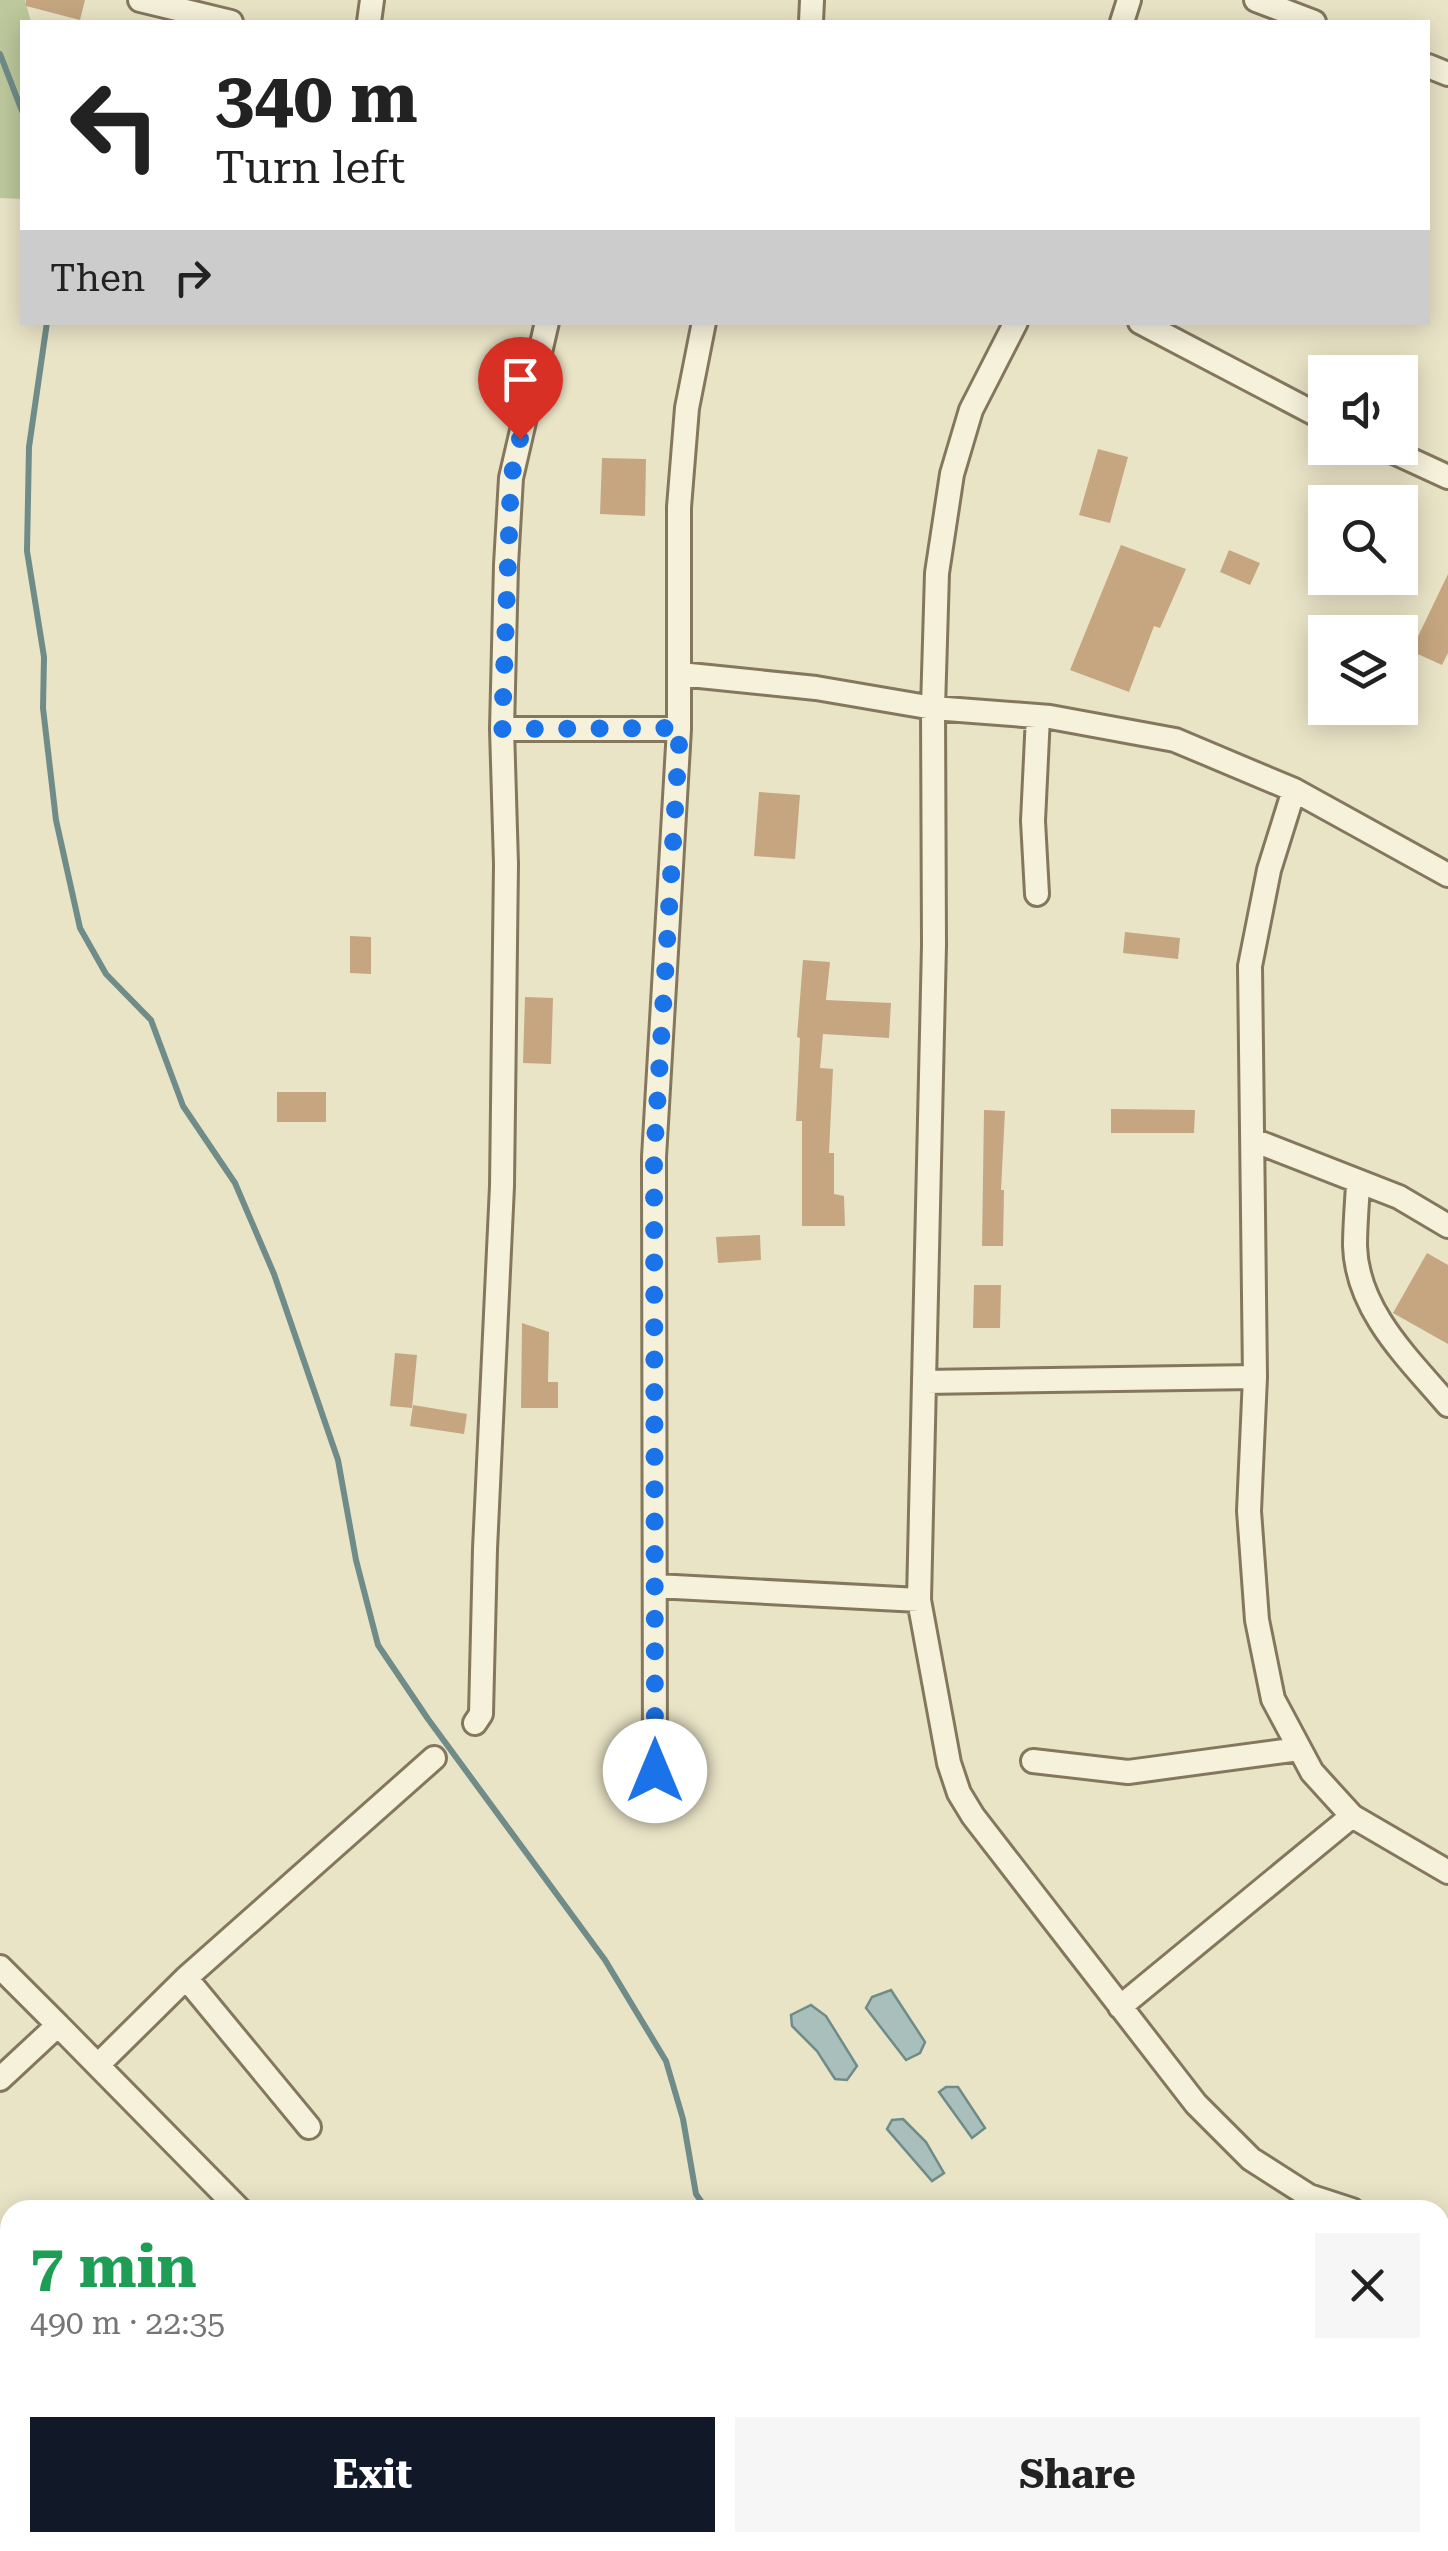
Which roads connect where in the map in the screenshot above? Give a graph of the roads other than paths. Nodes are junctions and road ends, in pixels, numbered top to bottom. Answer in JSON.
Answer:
{"nodes":[{"id":1,"x":140,"y":0,"type":"edge"},
{"id":2,"x":1256,"y":0,"type":"edge"},
{"id":3,"x":223,"y":20,"type":"edge"},
{"id":4,"x":1309,"y":20,"type":"edge"},
{"id":5,"x":547,"y":325,"type":"edge"},
{"id":6,"x":703,"y":325,"type":"edge"},
{"id":7,"x":1014,"y":325,"type":"edge"},
{"id":8,"x":1146,"y":325,"type":"edge"},
{"id":9,"x":1308,"y":410,"type":"edge"},
{"id":10,"x":1418,"y":462,"type":"edge"},
{"id":11,"x":1448,"y":476,"type":"edge"},
{"id":12,"x":680,"y":674,"type":"junction"},
{"id":13,"x":932,"y":708,"type":"junction"},
{"id":14,"x":1038,"y":716,"type":"junction"},
{"id":15,"x":680,"y":728,"type":"junction"},
{"id":16,"x":502,"y":729,"type":"junction"},
{"id":17,"x":1294,"y":790,"type":"junction"},
{"id":18,"x":1448,"y":875,"type":"edge"},
{"id":19,"x":1036,"y":894,"type":"dead end"},
{"id":20,"x":1253,"y":1140,"type":"junction"},
{"id":21,"x":1358,"y":1184,"type":"junction"},
{"id":22,"x":1448,"y":1226,"type":"edge"},
{"id":23,"x":1255,"y":1377,"type":"junction"},
{"id":24,"x":925,"y":1382,"type":"junction"},
{"id":25,"x":1448,"y":1405,"type":"edge"},
{"id":26,"x":656,"y":1586,"type":"junction"},
{"id":27,"x":920,"y":1600,"type":"junction"},
{"id":28,"x":474,"y":1723,"type":"dead end"},
{"id":29,"x":1299,"y":1748,"type":"junction"},
{"id":30,"x":434,"y":1758,"type":"dead end"},
{"id":31,"x":1032,"y":1761,"type":"dead end"},
{"id":32,"x":655,"y":1771,"type":"dead end"},
{"id":33,"x":1352,"y":1816,"type":"junction"},
{"id":34,"x":1448,"y":1872,"type":"edge"},
{"id":35,"x":0,"y":1967,"type":"edge"},
{"id":36,"x":186,"y":1978,"type":"junction"},
{"id":37,"x":1120,"y":2008,"type":"junction"},
{"id":38,"x":58,"y":2025,"type":"junction"},
{"id":39,"x":99,"y":2064,"type":"junction"},
{"id":40,"x":0,"y":2079,"type":"edge"},
{"id":41,"x":309,"y":2126,"type":"dead end"},
{"id":42,"x":230,"y":2200,"type":"edge"},
{"id":43,"x":1321,"y":2200,"type":"edge"}],
"edges":[{"from":1,"to":3,"type":"street"},
{"from":2,"to":4,"type":"street"},
{"from":5,"to":16,"type":"street"},
{"from":6,"to":12,"type":"street"},
{"from":7,"to":13,"type":"street"},
{"from":8,"to":9,"type":"street"},
{"from":10,"to":11,"type":"street"},
{"from":12,"to":13,"type":"street"},
{"from":12,"to":15,"type":"street"},
{"from":13,"to":14,"type":"street"},
{"from":13,"to":24,"type":"street"},
{"from":14,"to":17,"type":"street"},
{"from":14,"to":19,"type":"street"},
{"from":15,"to":16,"type":"street"},
{"from":15,"to":26,"type":"street"},
{"from":16,"to":28,"type":"street"},
{"from":17,"to":18,"type":"street"},
{"from":17,"to":20,"type":"street"},
{"from":20,"to":21,"type":"street"},
{"from":20,"to":23,"type":"street"},
{"from":21,"to":22,"type":"street"},
{"from":21,"to":25,"type":"street"},
{"from":23,"to":24,"type":"street"},
{"from":23,"to":29,"type":"street"},
{"from":24,"to":27,"type":"street"},
{"from":26,"to":27,"type":"street"},
{"from":26,"to":32,"type":"street"},
{"from":27,"to":37,"type":"street"},
{"from":29,"to":31,"type":"street"},
{"from":29,"to":33,"type":"street"},
{"from":30,"to":36,"type":"street"},
{"from":33,"to":34,"type":"street"},
{"from":33,"to":37,"type":"street"},
{"from":35,"to":38,"type":"street"},
{"from":36,"to":39,"type":"street"},
{"from":36,"to":41,"type":"street"},
{"from":37,"to":43,"type":"street"},
{"from":38,"to":39,"type":"street"},
{"from":38,"to":40,"type":"street"},
{"from":39,"to":42,"type":"street"}]}
